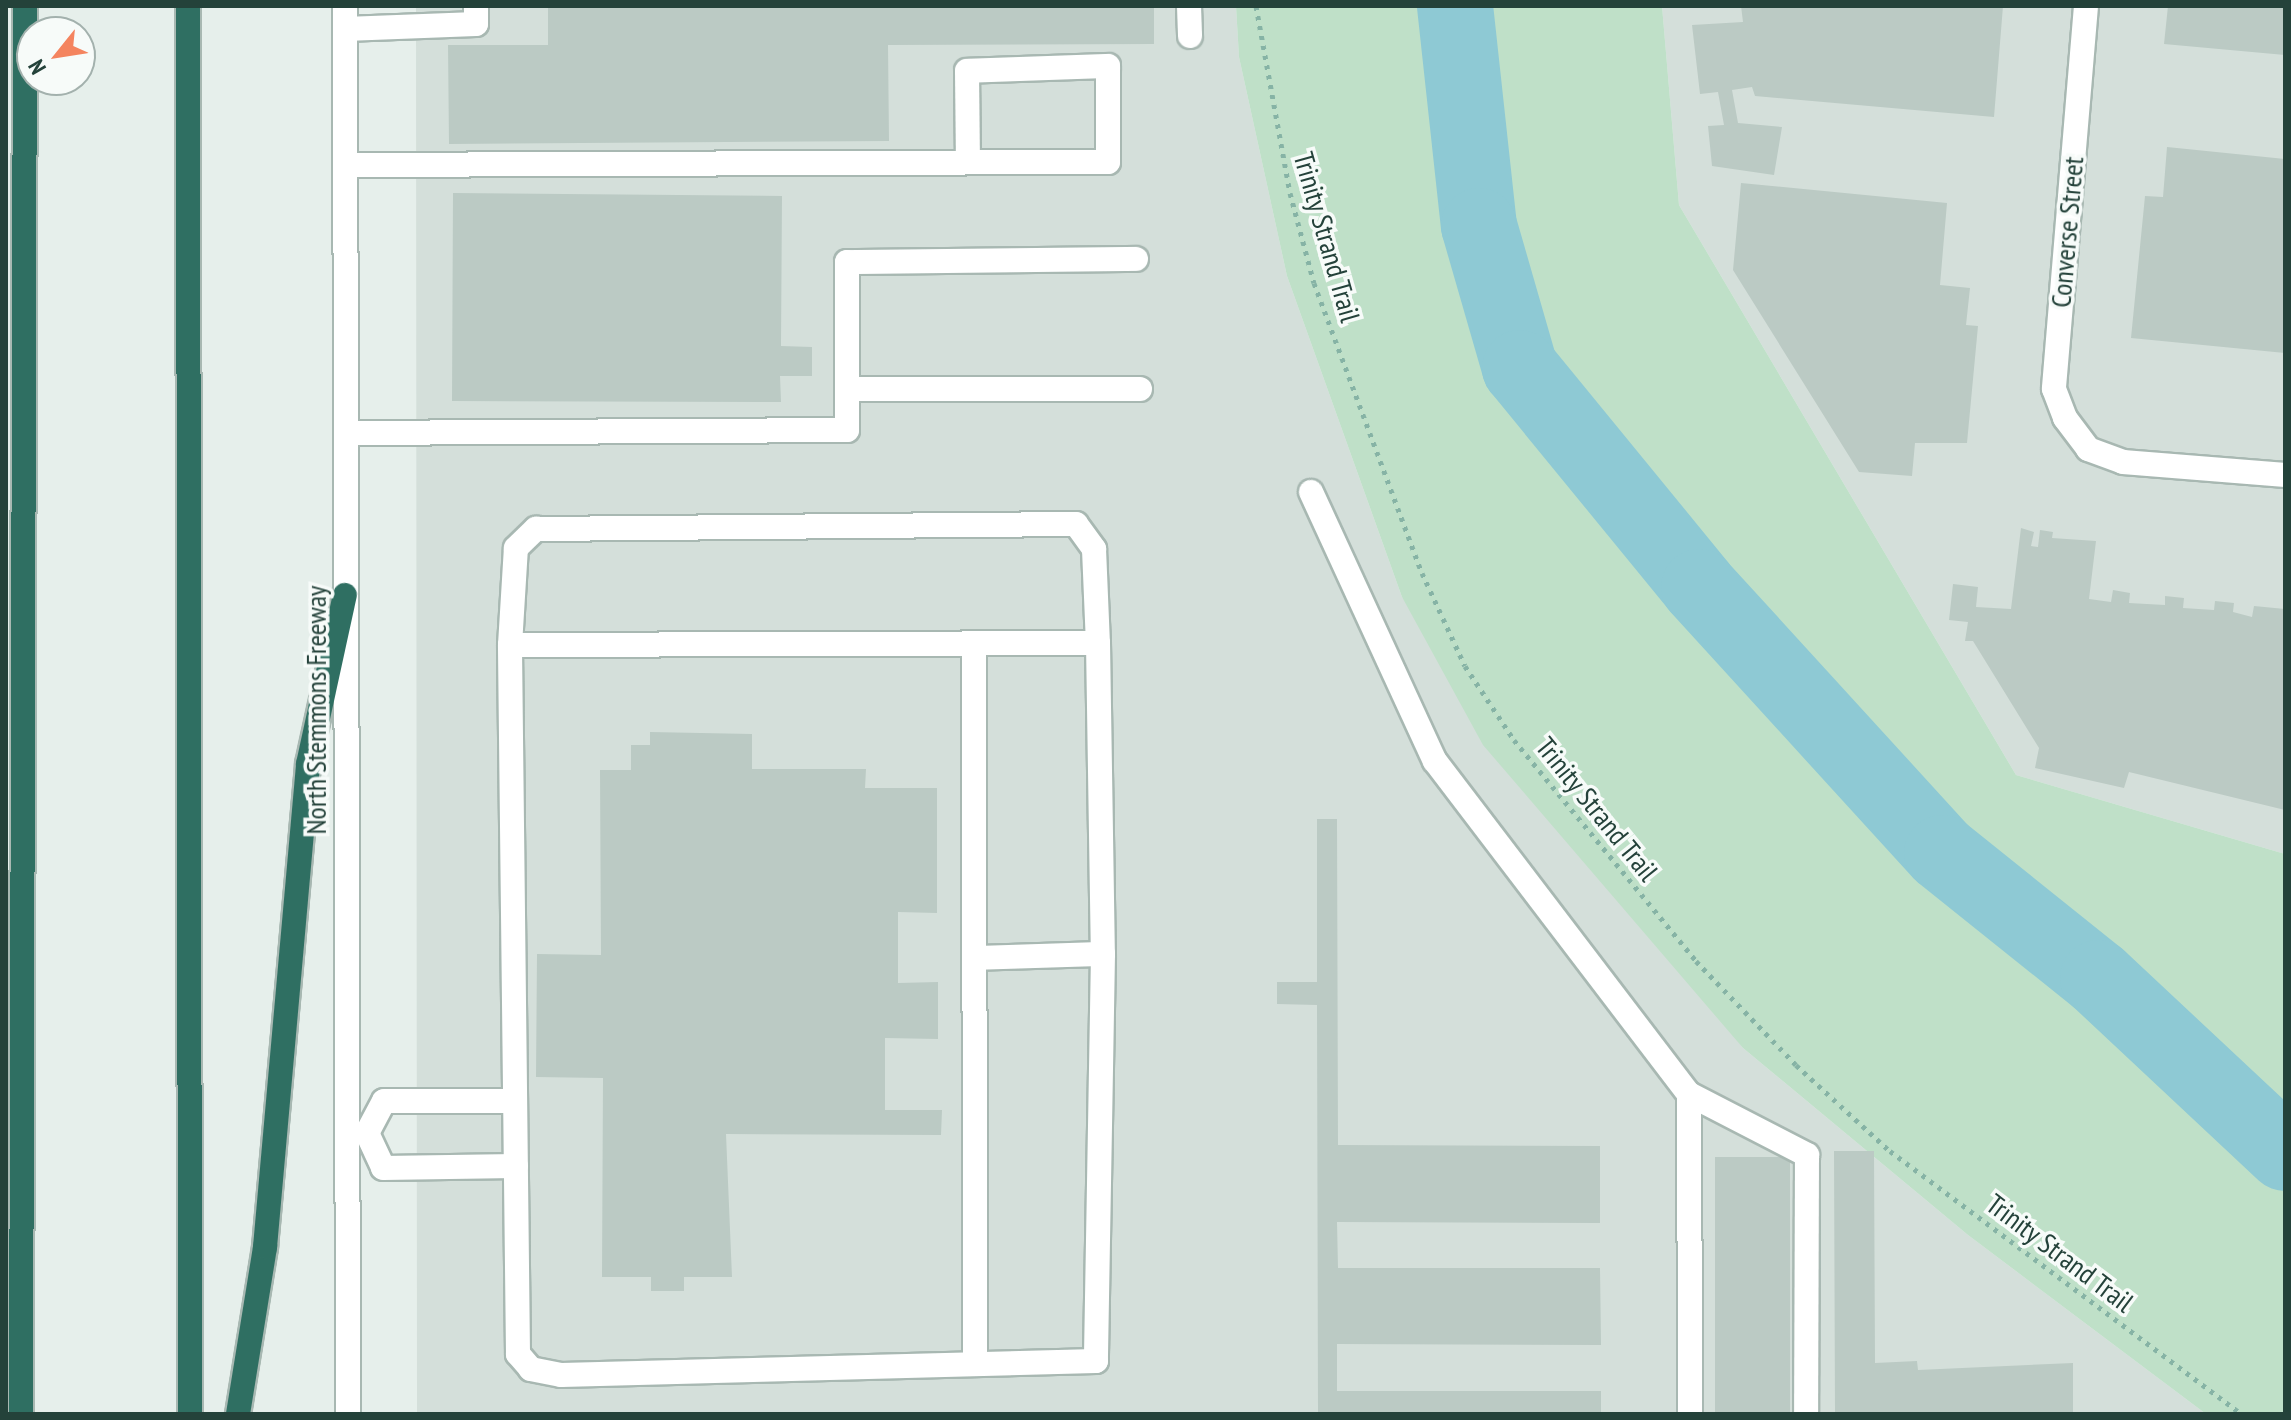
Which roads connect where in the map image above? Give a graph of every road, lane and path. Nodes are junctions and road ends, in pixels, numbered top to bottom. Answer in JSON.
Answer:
{"nodes":[{"id":1,"x":25,"y":6,"type":"edge"},
{"id":2,"x":188,"y":6,"type":"edge"},
{"id":3,"x":476,"y":6,"type":"edge"},
{"id":4,"x":1189,"y":6,"type":"edge"},
{"id":5,"x":1256,"y":6,"type":"edge"},
{"id":6,"x":2086,"y":6,"type":"edge"},
{"id":7,"x":345,"y":17,"type":"edge"},
{"id":8,"x":1190,"y":36,"type":"dead end"},
{"id":9,"x":968,"y":162,"type":"junction"},
{"id":10,"x":345,"y":165,"type":"junction"},
{"id":11,"x":1136,"y":259,"type":"dead end"},
{"id":12,"x":847,"y":389,"type":"junction"},
{"id":13,"x":1140,"y":389,"type":"dead end"},
{"id":14,"x":347,"y":433,"type":"junction"},
{"id":15,"x":2285,"y":475,"type":"edge"},
{"id":16,"x":1311,"y":492,"type":"dead end"},
{"id":17,"x":345,"y":595,"type":"junction"},
{"id":18,"x":1098,"y":643,"type":"junction"},
{"id":19,"x":974,"y":644,"type":"junction"},
{"id":20,"x":510,"y":645,"type":"junction"},
{"id":21,"x":6,"y":897,"type":"edge"},
{"id":22,"x":1103,"y":954,"type":"junction"},
{"id":23,"x":975,"y":958,"type":"junction"},
{"id":24,"x":19,"y":976,"type":"junction"},
{"id":25,"x":1689,"y":1094,"type":"junction"},
{"id":26,"x":515,"y":1101,"type":"junction"},
{"id":27,"x":357,"y":1133,"type":"junction"},
{"id":28,"x":516,"y":1166,"type":"junction"},
{"id":29,"x":975,"y":1364,"type":"junction"},
{"id":30,"x":21,"y":1414,"type":"edge"},
{"id":31,"x":190,"y":1414,"type":"edge"},
{"id":32,"x":238,"y":1414,"type":"edge"},
{"id":33,"x":348,"y":1414,"type":"edge"},
{"id":34,"x":1690,"y":1414,"type":"edge"},
{"id":35,"x":1806,"y":1414,"type":"edge"},
{"id":36,"x":2242,"y":1414,"type":"edge"}],
"edges":[{"from":1,"to":24,"type":"highway"},
{"from":2,"to":31,"type":"highway"},
{"from":3,"to":7,"type":"main road"},
{"from":4,"to":8,"type":"main road"},
{"from":5,"to":36,"type":"path","name":"Trinity Strand Trail"},
{"from":6,"to":15,"type":"main road","name":"Converse Street"},
{"from":7,"to":10,"type":"main road","name":"North Stemmons Freeway"},
{"from":9,"to":9,"type":"main road"},
{"from":9,"to":10,"type":"main road"},
{"from":10,"to":14,"type":"main road","name":"North Stemmons Freeway"},
{"from":11,"to":12,"type":"main road"},
{"from":12,"to":13,"type":"main road"},
{"from":12,"to":14,"type":"main road"},
{"from":14,"to":17,"type":"main road","name":"North Stemmons Freeway"},
{"from":16,"to":25,"type":"main road"},
{"from":17,"to":27,"type":"main road","name":"North Stemmons Freeway"},
{"from":17,"to":32,"type":"highway"},
{"from":18,"to":19,"type":"main road"},
{"from":18,"to":20,"type":"main road"},
{"from":18,"to":22,"type":"main road"},
{"from":19,"to":20,"type":"main road"},
{"from":19,"to":23,"type":"main road"},
{"from":20,"to":26,"type":"main road"},
{"from":21,"to":24,"type":"highway"},
{"from":22,"to":23,"type":"main road"},
{"from":22,"to":29,"type":"main road"},
{"from":23,"to":29,"type":"main road"},
{"from":24,"to":30,"type":"highway"},
{"from":25,"to":34,"type":"main road"},
{"from":25,"to":35,"type":"main road"},
{"from":26,"to":27,"type":"main road"},
{"from":26,"to":28,"type":"main road"},
{"from":27,"to":28,"type":"main road"},
{"from":27,"to":33,"type":"main road","name":"North Stemmons Freeway"},
{"from":28,"to":29,"type":"main road"}]}
